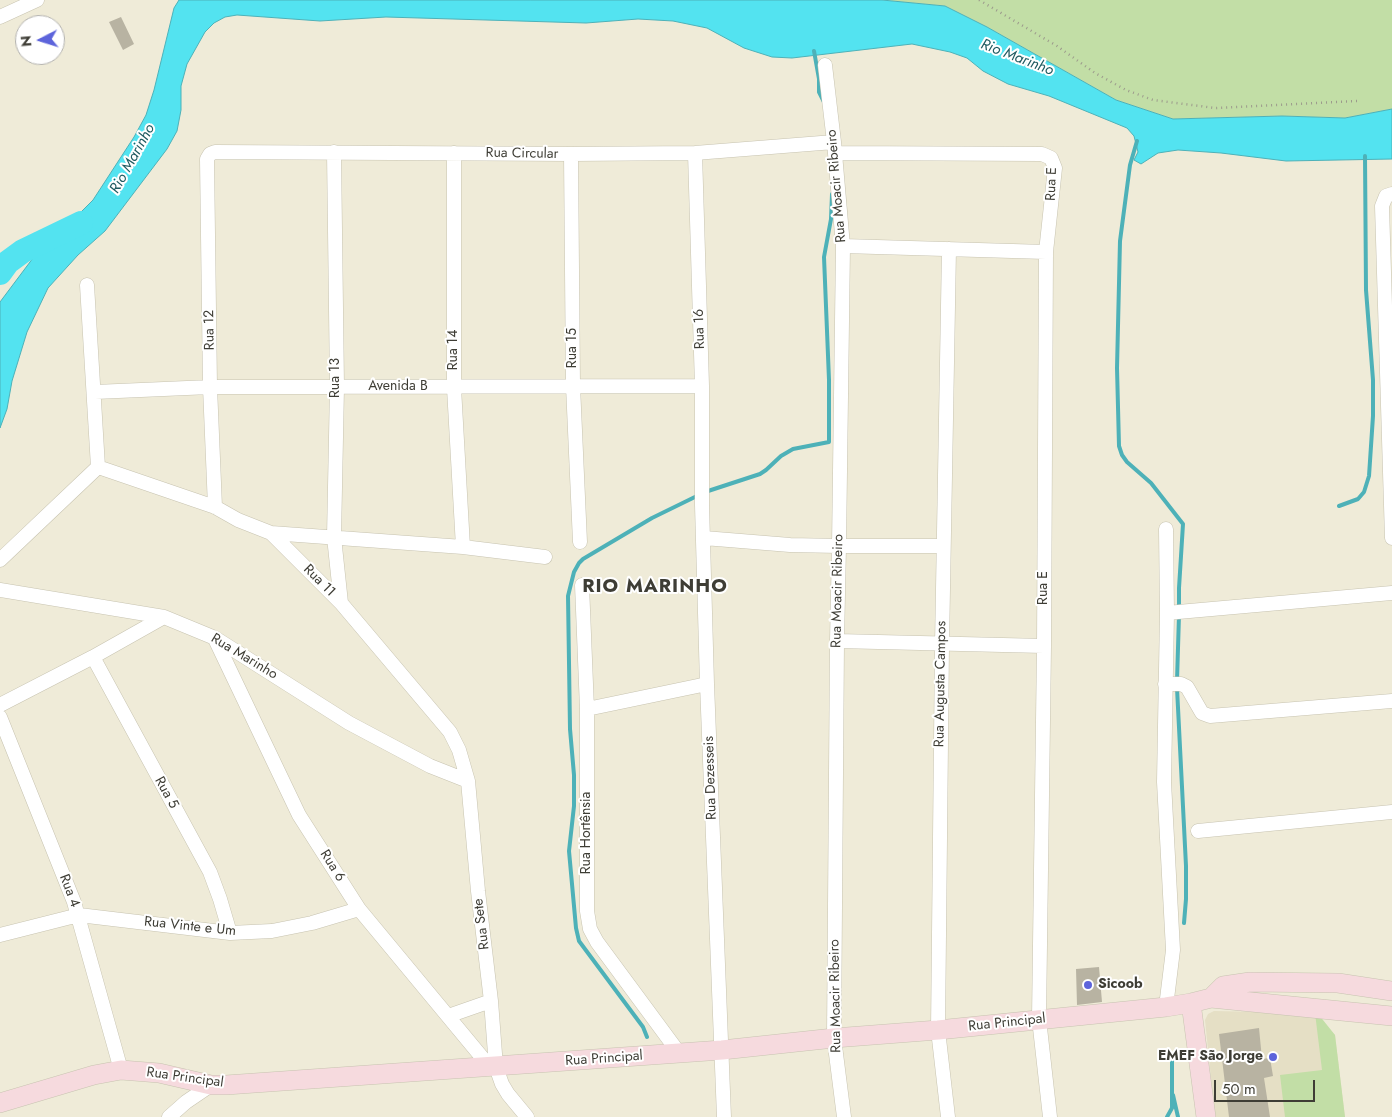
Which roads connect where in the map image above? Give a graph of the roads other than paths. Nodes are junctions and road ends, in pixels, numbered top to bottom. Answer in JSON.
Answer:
{"nodes":[{"id":1,"x":37,"y":0,"type":"edge"},
{"id":2,"x":0,"y":18,"type":"edge"},
{"id":3,"x":825,"y":65,"type":"dead end"},
{"id":4,"x":830,"y":145,"type":"junction"},
{"id":5,"x":334,"y":152,"type":"junction"},
{"id":6,"x":454,"y":152,"type":"junction"},
{"id":7,"x":695,"y":153,"type":"junction"},
{"id":8,"x":210,"y":154,"type":"joint"},
{"id":9,"x":571,"y":154,"type":"junction"},
{"id":10,"x":1051,"y":158,"type":"joint"},
{"id":11,"x":1392,"y":194,"type":"edge"},
{"id":12,"x":843,"y":246,"type":"junction"},
{"id":13,"x":949,"y":250,"type":"junction"},
{"id":14,"x":1046,"y":252,"type":"junction"},
{"id":15,"x":1388,"y":268,"type":"edge"},
{"id":16,"x":87,"y":285,"type":"dead end"},
{"id":17,"x":1390,"y":372,"type":"edge"},
{"id":18,"x":573,"y":386,"type":"junction"},
{"id":19,"x":702,"y":386,"type":"junction"},
{"id":20,"x":210,"y":387,"type":"junction"},
{"id":21,"x":337,"y":387,"type":"junction"},
{"id":22,"x":454,"y":388,"type":"junction"},
{"id":23,"x":94,"y":392,"type":"junction"},
{"id":24,"x":98,"y":467,"type":"junction"},
{"id":25,"x":1391,"y":486,"type":"edge"},
{"id":26,"x":702,"y":505,"type":"joint"},
{"id":27,"x":215,"y":508,"type":"junction"},
{"id":28,"x":1166,"y":529,"type":"dead end"},
{"id":29,"x":271,"y":533,"type":"junction"},
{"id":30,"x":334,"y":537,"type":"junction"},
{"id":31,"x":704,"y":538,"type":"junction"},
{"id":32,"x":1392,"y":538,"type":"edge"},
{"id":33,"x":580,"y":542,"type":"dead end"},
{"id":34,"x":840,"y":546,"type":"junction"},
{"id":35,"x":943,"y":546,"type":"junction"},
{"id":36,"x":462,"y":547,"type":"junction"},
{"id":37,"x":545,"y":556,"type":"dead end"},
{"id":38,"x":0,"y":560,"type":"edge"},
{"id":39,"x":582,"y":585,"type":"dead end"},
{"id":40,"x":0,"y":590,"type":"edge"},
{"id":41,"x":1392,"y":593,"type":"edge"},
{"id":42,"x":341,"y":603,"type":"junction"},
{"id":43,"x":1175,"y":613,"type":"junction"},
{"id":44,"x":164,"y":617,"type":"junction"},
{"id":45,"x":215,"y":638,"type":"junction"},
{"id":46,"x":836,"y":641,"type":"junction"},
{"id":47,"x":942,"y":645,"type":"junction"},
{"id":48,"x":1044,"y":646,"type":"junction"},
{"id":49,"x":92,"y":658,"type":"junction"},
{"id":50,"x":707,"y":684,"type":"junction"},
{"id":51,"x":1172,"y":684,"type":"junction"},
{"id":52,"x":1392,"y":701,"type":"edge"},
{"id":53,"x":0,"y":705,"type":"edge"},
{"id":54,"x":587,"y":709,"type":"junction"},
{"id":55,"x":0,"y":717,"type":"edge"},
{"id":56,"x":468,"y":781,"type":"junction"},
{"id":57,"x":1392,"y":812,"type":"edge"},
{"id":58,"x":1198,"y":831,"type":"dead end"},
{"id":59,"x":359,"y":909,"type":"junction"},
{"id":60,"x":79,"y":915,"type":"junction"},
{"id":61,"x":230,"y":933,"type":"junction"},
{"id":62,"x":0,"y":934,"type":"edge"},
{"id":63,"x":1392,"y":991,"type":"edge"},
{"id":64,"x":1211,"y":998,"type":"junction"},
{"id":65,"x":491,"y":1001,"type":"junction"},
{"id":66,"x":1179,"y":1005,"type":"junction"},
{"id":67,"x":448,"y":1016,"type":"junction"},
{"id":68,"x":1392,"y":1016,"type":"edge"},
{"id":69,"x":1039,"y":1019,"type":"junction"},
{"id":70,"x":938,"y":1030,"type":"junction"},
{"id":71,"x":834,"y":1038,"type":"junction"},
{"id":72,"x":722,"y":1050,"type":"junction"},
{"id":73,"x":679,"y":1053,"type":"junction"},
{"id":74,"x":493,"y":1067,"type":"junction"},
{"id":75,"x":121,"y":1070,"type":"junction"},
{"id":76,"x":211,"y":1085,"type":"junction"},
{"id":77,"x":0,"y":1103,"type":"edge"},
{"id":78,"x":169,"y":1117,"type":"edge"},
{"id":79,"x":527,"y":1117,"type":"edge"},
{"id":80,"x":724,"y":1117,"type":"edge"},
{"id":81,"x":844,"y":1117,"type":"edge"},
{"id":82,"x":948,"y":1117,"type":"edge"},
{"id":83,"x":1050,"y":1117,"type":"edge"},
{"id":84,"x":1206,"y":1117,"type":"edge"}],
"edges":[{"from":1,"to":2,"type":"street"},
{"from":3,"to":4,"type":"street","name":"Rua Moacir Ribeiro"},
{"from":4,"to":7,"type":"street","name":"Rua Circular"},
{"from":4,"to":10,"type":"street","name":"Rua Circular"},
{"from":4,"to":12,"type":"street","name":"Rua Moacir Ribeiro"},
{"from":5,"to":6,"type":"street","name":"Rua Circular"},
{"from":5,"to":8,"type":"street","name":"Rua Circular"},
{"from":5,"to":21,"type":"street","name":"Rua 13"},
{"from":6,"to":9,"type":"street","name":"Rua Circular"},
{"from":6,"to":22,"type":"street","name":"Rua 14"},
{"from":7,"to":9,"type":"street","name":"Rua Circular"},
{"from":7,"to":19,"type":"street","name":"Rua 16"},
{"from":8,"to":20,"type":"street","name":"Rua 12"},
{"from":9,"to":18,"type":"street","name":"Rua 15"},
{"from":10,"to":14,"type":"street","name":"Rua E"},
{"from":11,"to":15,"type":"street"},
{"from":12,"to":13,"type":"street"},
{"from":12,"to":34,"type":"street","name":"Rua Moacir Ribeiro"},
{"from":13,"to":14,"type":"street"},
{"from":13,"to":35,"type":"street","name":"Rua Augusta Campos"},
{"from":14,"to":48,"type":"street","name":"Rua E"},
{"from":15,"to":17,"type":"street"},
{"from":16,"to":23,"type":"street"},
{"from":17,"to":25,"type":"street"},
{"from":18,"to":19,"type":"street","name":"Avenida B"},
{"from":18,"to":22,"type":"street","name":"Avenida B"},
{"from":18,"to":33,"type":"street","name":"Rua 15"},
{"from":19,"to":26,"type":"street","name":"Rua 16"},
{"from":20,"to":21,"type":"street","name":"Avenida B"},
{"from":20,"to":23,"type":"street","name":"Avenida B"},
{"from":20,"to":27,"type":"street","name":"Rua 12"},
{"from":21,"to":22,"type":"street","name":"Avenida B"},
{"from":21,"to":30,"type":"street","name":"Rua 13"},
{"from":22,"to":36,"type":"street","name":"Rua 14"},
{"from":23,"to":24,"type":"street"},
{"from":24,"to":27,"type":"street","name":"Rua 11"},
{"from":24,"to":38,"type":"street"},
{"from":25,"to":32,"type":"street"},
{"from":26,"to":31,"type":"street","name":"Rua Dezesseis"},
{"from":27,"to":29,"type":"street","name":"Rua 11"},
{"from":28,"to":43,"type":"street"},
{"from":29,"to":30,"type":"street"},
{"from":29,"to":42,"type":"street","name":"Rua 11"},
{"from":30,"to":36,"type":"street"},
{"from":30,"to":42,"type":"street","name":"Rua 13"},
{"from":31,"to":34,"type":"street"},
{"from":31,"to":50,"type":"street","name":"Rua Dezesseis"},
{"from":34,"to":35,"type":"street"},
{"from":34,"to":46,"type":"street","name":"Rua Moacir Ribeiro"},
{"from":35,"to":47,"type":"street","name":"Rua Augusta Campos"},
{"from":36,"to":37,"type":"street"},
{"from":39,"to":54,"type":"street","name":"Rua Hortênsia"},
{"from":40,"to":44,"type":"street","name":"Rua Marinho"},
{"from":41,"to":43,"type":"street"},
{"from":42,"to":56,"type":"street","name":"Rua 11"},
{"from":43,"to":51,"type":"street"},
{"from":44,"to":45,"type":"street","name":"Rua Marinho"},
{"from":44,"to":49,"type":"street"},
{"from":45,"to":56,"type":"street","name":"Rua Marinho"},
{"from":45,"to":59,"type":"street","name":"Rua 6"},
{"from":46,"to":47,"type":"street"},
{"from":46,"to":71,"type":"street","name":"Rua Moacir Ribeiro"},
{"from":47,"to":48,"type":"street"},
{"from":47,"to":70,"type":"street","name":"Rua Augusta Campos"},
{"from":48,"to":69,"type":"street","name":"Rua E"},
{"from":49,"to":53,"type":"street"},
{"from":49,"to":61,"type":"street","name":"Rua 5"},
{"from":50,"to":54,"type":"street"},
{"from":50,"to":72,"type":"street","name":"Rua Dezesseis"},
{"from":51,"to":52,"type":"street"},
{"from":51,"to":66,"type":"street"},
{"from":54,"to":73,"type":"street","name":"Rua Hortênsia"},
{"from":55,"to":60,"type":"street","name":"Rua 4"},
{"from":56,"to":65,"type":"street","name":"Rua Sete"},
{"from":57,"to":58,"type":"street"},
{"from":59,"to":61,"type":"street","name":"Rua Vinte e Um"},
{"from":59,"to":67,"type":"street","name":"Rua 6"},
{"from":60,"to":61,"type":"street","name":"Rua Vinte e Um"},
{"from":60,"to":62,"type":"street"},
{"from":60,"to":75,"type":"street","name":"Rua 4"},
{"from":63,"to":64,"type":"main road","name":"Rua Principal"},
{"from":64,"to":66,"type":"main road","name":"Rua Principal"},
{"from":64,"to":68,"type":"main road","name":"Rua Principal"},
{"from":65,"to":67,"type":"street"},
{"from":65,"to":74,"type":"street","name":"Rua Sete"},
{"from":66,"to":69,"type":"main road","name":"Rua Principal"},
{"from":66,"to":84,"type":"main road"},
{"from":67,"to":74,"type":"street","name":"Rua 6"},
{"from":69,"to":70,"type":"main road","name":"Rua Principal"},
{"from":69,"to":83,"type":"street","name":"Rua E"},
{"from":70,"to":71,"type":"main road","name":"Rua Principal"},
{"from":70,"to":82,"type":"street","name":"Rua Augusta Campos"},
{"from":71,"to":72,"type":"main road","name":"Rua Principal"},
{"from":71,"to":81,"type":"street","name":"Rua Moacir Ribeiro"},
{"from":72,"to":73,"type":"main road","name":"Rua Principal"},
{"from":72,"to":80,"type":"street","name":"Rua Dezesseis"},
{"from":73,"to":74,"type":"main road","name":"Rua Principal"},
{"from":74,"to":76,"type":"main road","name":"Rua Principal"},
{"from":74,"to":79,"type":"street"},
{"from":75,"to":76,"type":"main road","name":"Rua Principal"},
{"from":75,"to":77,"type":"main road","name":"Rua Principal"},
{"from":76,"to":78,"type":"street"}]}
